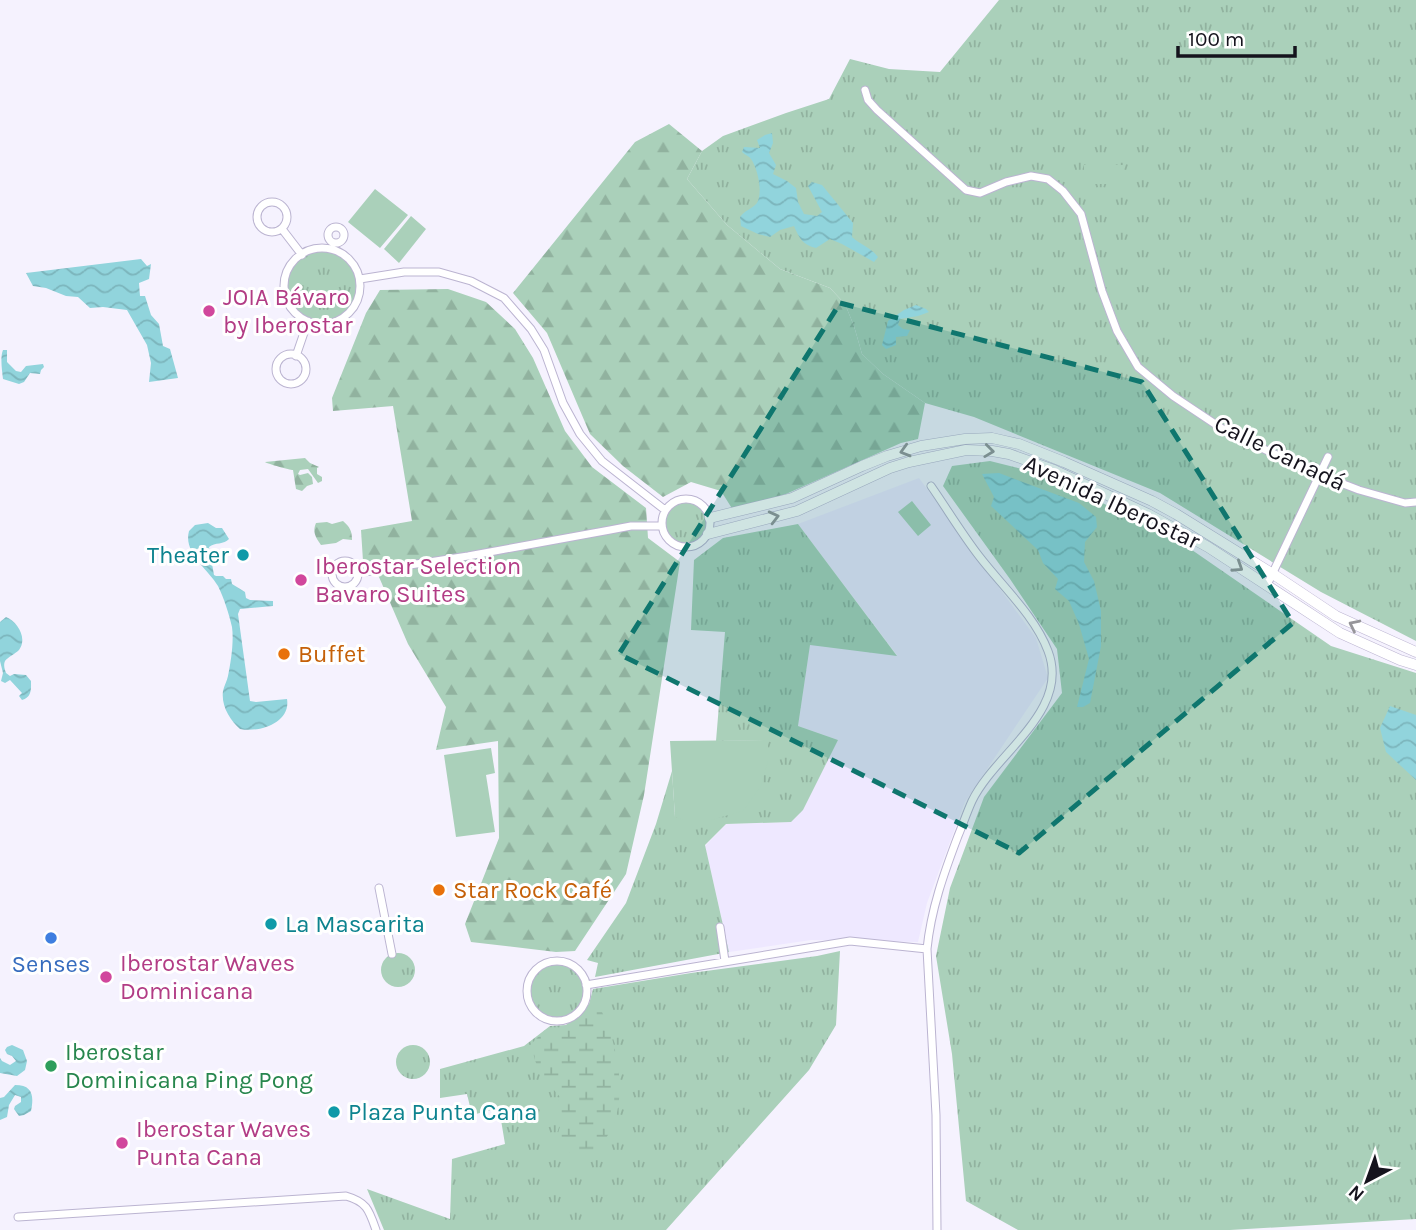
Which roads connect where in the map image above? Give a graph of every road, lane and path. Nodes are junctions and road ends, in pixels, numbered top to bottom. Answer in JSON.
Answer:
{"nodes":[{"id":1,"x":865,"y":90,"type":"dead end"},
{"id":2,"x":282,"y":229,"type":"junction"},
{"id":3,"x":302,"y":255,"type":"junction"},
{"id":4,"x":360,"y":279,"type":"junction"},
{"id":5,"x":308,"y":321,"type":"junction"},
{"id":6,"x":296,"y":356,"type":"junction"},
{"id":7,"x":1328,"y":457,"type":"dead end"},
{"id":8,"x":1320,"y":475,"type":"junction"},
{"id":9,"x":931,"y":486,"type":"dead end"},
{"id":10,"x":1416,"y":502,"type":"edge"},
{"id":11,"x":665,"y":510,"type":"junction"},
{"id":12,"x":710,"y":518,"type":"junction"},
{"id":13,"x":662,"y":526,"type":"junction"},
{"id":14,"x":708,"y":534,"type":"junction"},
{"id":15,"x":358,"y":573,"type":"dead end"},
{"id":16,"x":1273,"y":574,"type":"junction"},
{"id":17,"x":1267,"y":586,"type":"junction"},
{"id":18,"x":1416,"y":652,"type":"edge"},
{"id":19,"x":1416,"y":665,"type":"edge"},
{"id":20,"x":379,"y":888,"type":"dead end"},
{"id":21,"x":720,"y":927,"type":"dead end"},
{"id":22,"x":926,"y":949,"type":"junction"},
{"id":23,"x":393,"y":954,"type":"dead end"},
{"id":24,"x":725,"y":961,"type":"junction"},
{"id":25,"x":586,"y":985,"type":"junction"},
{"id":26,"x":18,"y":1217,"type":"dead end"},
{"id":27,"x":376,"y":1230,"type":"edge"},
{"id":28,"x":937,"y":1230,"type":"edge"}],
"edges":[{"from":1,"to":8,"type":"street","name":"Calle Canadá"},
{"from":2,"to":2,"type":"street"},
{"from":2,"to":3,"type":"street"},
{"from":3,"to":4,"type":"street"},
{"from":3,"to":5,"type":"street"},
{"from":4,"to":5,"type":"street"},
{"from":4,"to":11,"type":"street"},
{"from":5,"to":6,"type":"street"},
{"from":6,"to":6,"type":"street"},
{"from":7,"to":8,"type":"street"},
{"from":8,"to":10,"type":"street","name":"Calle Canadá"},
{"from":8,"to":16,"type":"street"},
{"from":9,"to":22,"type":"street"},
{"from":11,"to":12,"type":"street"},
{"from":11,"to":13,"type":"street"},
{"from":12,"to":14,"type":"street"},
{"from":16,"to":12,"type":"street","name":"Avenida Iberostar","one_way":true},
{"from":13,"to":14,"type":"street"},
{"from":13,"to":15,"type":"street"},
{"from":14,"to":17,"type":"street","name":"Avenida Iberostar","one_way":true},
{"from":16,"to":17,"type":"street"},
{"from":18,"to":16,"type":"street","name":"Avenida Iberostar","one_way":true},
{"from":17,"to":19,"type":"street","name":"Avenida Iberostar"},
{"from":20,"to":23,"type":"street"},
{"from":21,"to":24,"type":"street"},
{"from":22,"to":24,"type":"street"},
{"from":22,"to":28,"type":"street"},
{"from":24,"to":25,"type":"street"},
{"from":25,"to":25,"type":"street"},
{"from":26,"to":27,"type":"street"}]}
